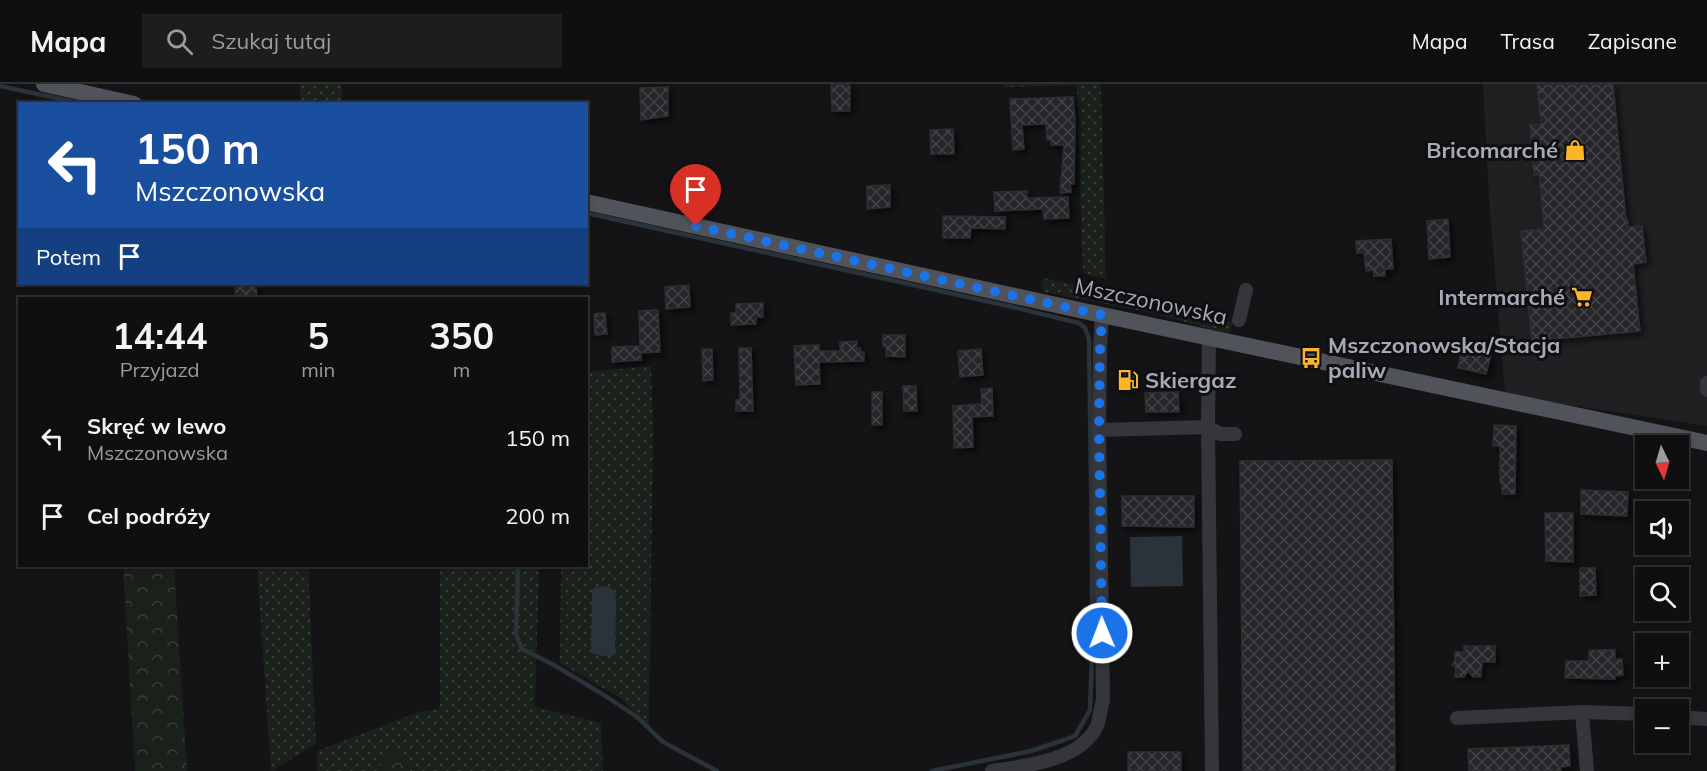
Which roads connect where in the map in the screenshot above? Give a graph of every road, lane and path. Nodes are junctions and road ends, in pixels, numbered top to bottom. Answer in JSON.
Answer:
{"nodes":[{"id":1,"x":44,"y":84,"type":"edge"},
{"id":2,"x":125,"y":102,"type":"edge"},
{"id":3,"x":588,"y":202,"type":"edge"},
{"id":4,"x":1246,"y":290,"type":"dead end"},
{"id":5,"x":1102,"y":315,"type":"junction"},
{"id":6,"x":1239,"y":320,"type":"dead end"},
{"id":7,"x":1209,"y":336,"type":"junction"},
{"id":8,"x":1707,"y":383,"type":"edge"},
{"id":9,"x":1707,"y":390,"type":"edge"},
{"id":10,"x":1208,"y":427,"type":"junction"},
{"id":11,"x":1099,"y":430,"type":"junction"},
{"id":12,"x":1235,"y":434,"type":"dead end"},
{"id":13,"x":1706,"y":441,"type":"edge"},
{"id":14,"x":1582,"y":712,"type":"junction"},
{"id":15,"x":1635,"y":714,"type":"edge"},
{"id":16,"x":1457,"y":718,"type":"dead end"},
{"id":17,"x":1689,"y":718,"type":"edge"},
{"id":18,"x":1707,"y":719,"type":"edge"},
{"id":19,"x":992,"y":771,"type":"edge"},
{"id":20,"x":1212,"y":771,"type":"edge"},
{"id":21,"x":1587,"y":771,"type":"edge"}],
"edges":[{"from":1,"to":2,"type":"main road"},
{"from":3,"to":5,"type":"main road","name":"Mszczonowska"},
{"from":4,"to":6,"type":"street"},
{"from":5,"to":7,"type":"main road","name":"Mszczonowska"},
{"from":5,"to":11,"type":"street"},
{"from":7,"to":10,"type":"street"},
{"from":7,"to":13,"type":"main road","name":"Mszczonowska"},
{"from":8,"to":9,"type":"street"},
{"from":10,"to":11,"type":"street"},
{"from":10,"to":12,"type":"street"},
{"from":10,"to":20,"type":"street"},
{"from":11,"to":19,"type":"street"},
{"from":14,"to":15,"type":"street"},
{"from":14,"to":16,"type":"street"},
{"from":14,"to":21,"type":"street"},
{"from":17,"to":18,"type":"street"}]}
